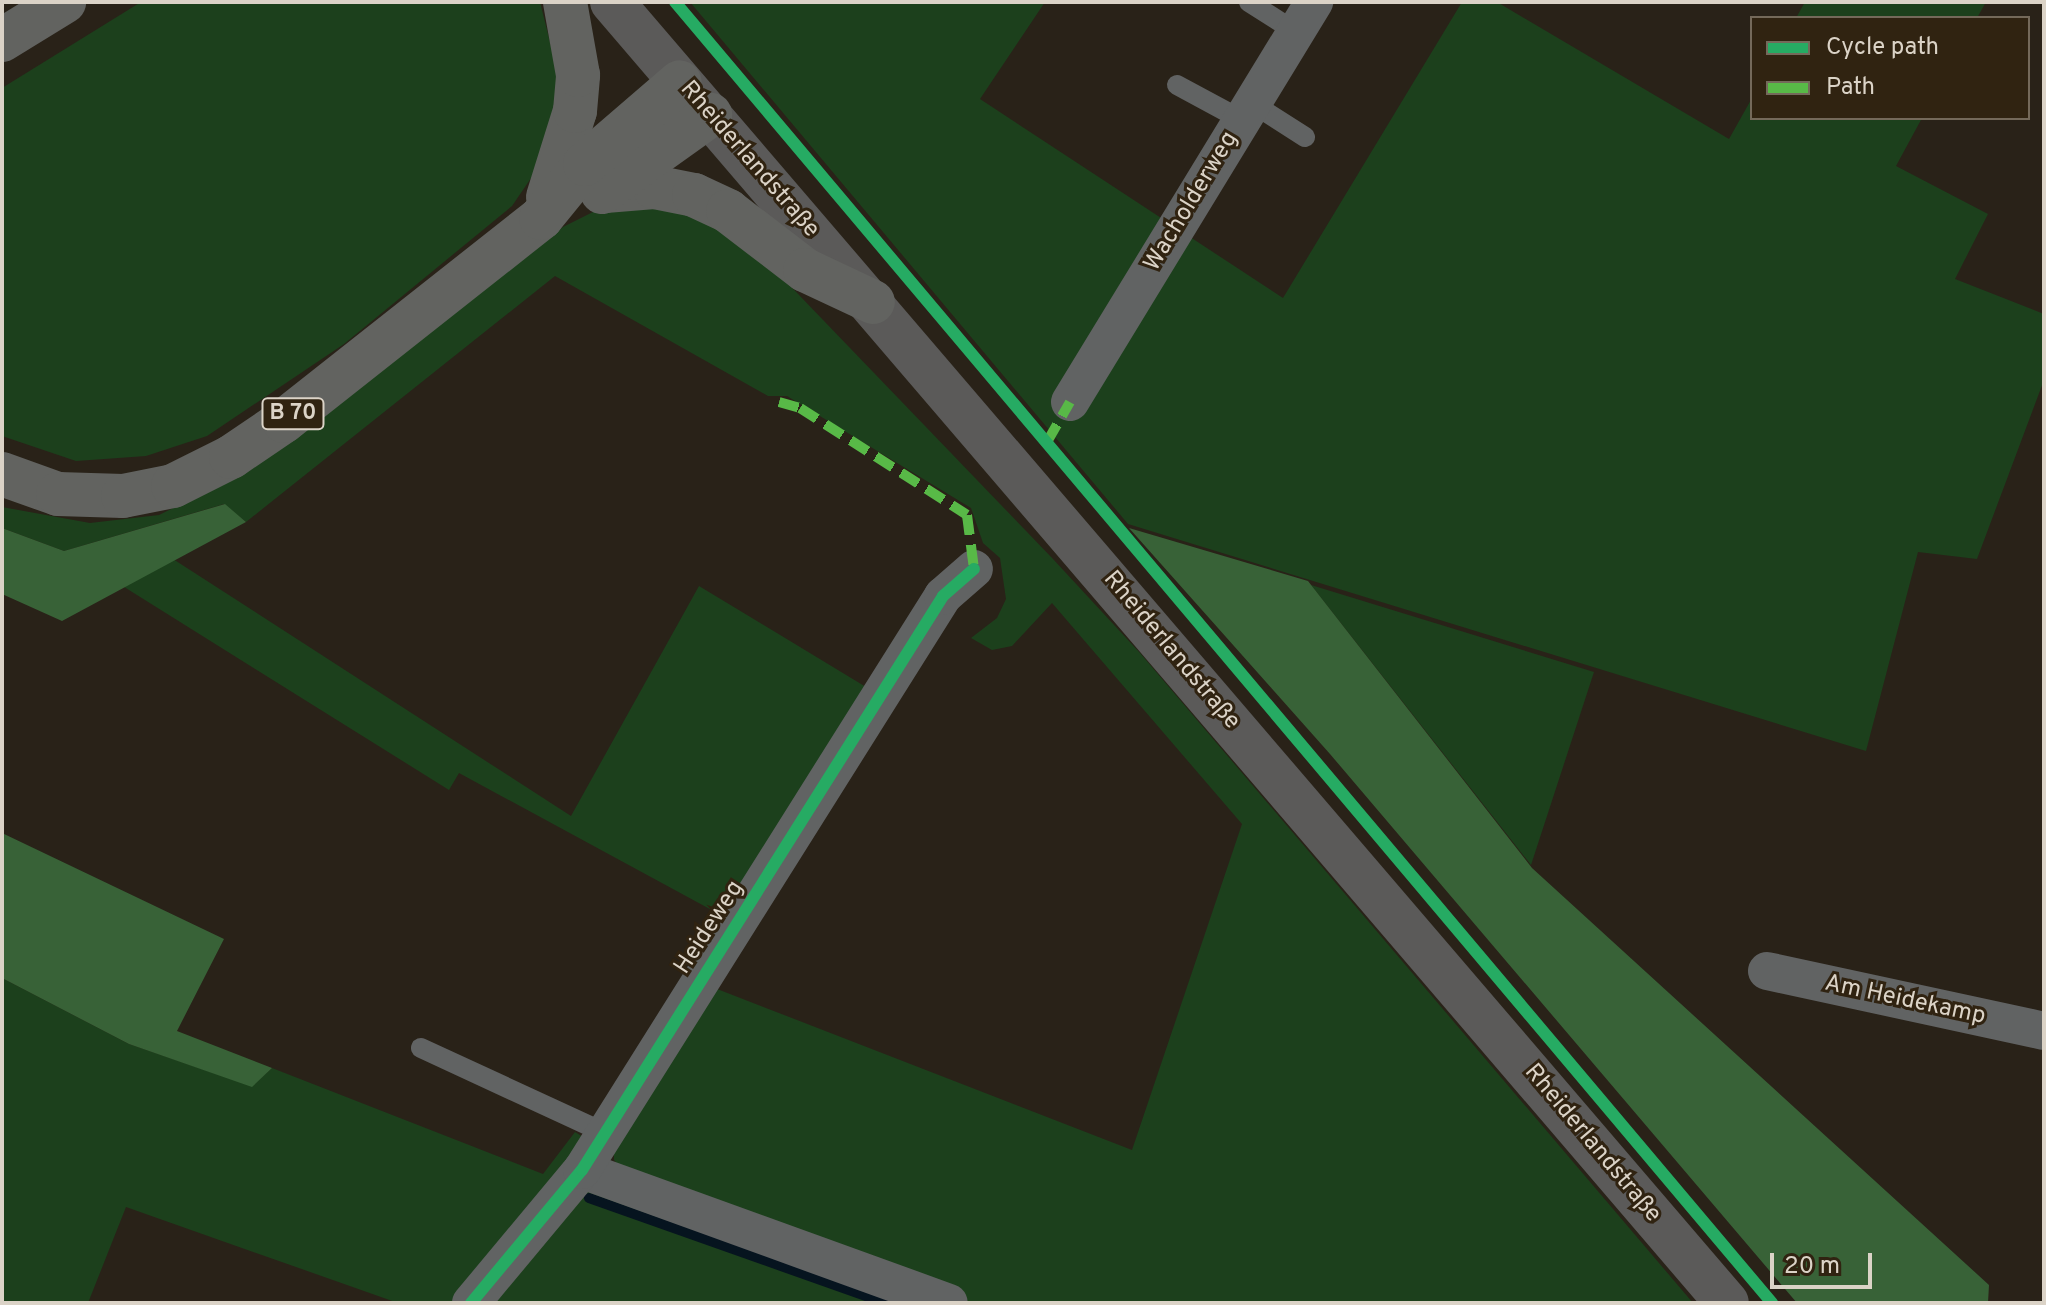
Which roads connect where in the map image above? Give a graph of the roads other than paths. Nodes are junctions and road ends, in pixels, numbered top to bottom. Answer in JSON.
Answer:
{"nodes":[{"id":1,"x":64,"y":2,"type":"edge"},
{"id":2,"x":565,"y":2,"type":"edge"},
{"id":3,"x":612,"y":2,"type":"edge"},
{"id":4,"x":1249,"y":2,"type":"edge"},
{"id":5,"x":1305,"y":17,"type":"edge"},
{"id":6,"x":2,"y":40,"type":"edge"},
{"id":7,"x":680,"y":82,"type":"junction"},
{"id":8,"x":1177,"y":85,"type":"dead end"},
{"id":9,"x":1247,"y":112,"type":"junction"},
{"id":10,"x":710,"y":115,"type":"junction"},
{"id":11,"x":1305,"y":137,"type":"dead end"},
{"id":12,"x":605,"y":191,"type":"junction"},
{"id":13,"x":541,"y":218,"type":"junction"},
{"id":14,"x":873,"y":302,"type":"junction"},
{"id":15,"x":1070,"y":402,"type":"dead end"},
{"id":16,"x":2,"y":474,"type":"edge"},
{"id":17,"x":974,"y":569,"type":"dead end"},
{"id":18,"x":1767,"y":971,"type":"dead end"},
{"id":19,"x":2044,"y":1031,"type":"edge"},
{"id":20,"x":421,"y":1048,"type":"dead end"},
{"id":21,"x":605,"y":1133,"type":"junction"},
{"id":22,"x":582,"y":1170,"type":"junction"},
{"id":23,"x":471,"y":1303,"type":"edge"},
{"id":24,"x":949,"y":1303,"type":"edge"},
{"id":25,"x":1727,"y":1303,"type":"edge"}],
"edges":[{"from":1,"to":6,"type":"main road"},
{"from":2,"to":13,"type":"main road"},
{"from":3,"to":7,"type":"main road","name":"Rheiderlandstraße"},
{"from":4,"to":5,"type":"lane"},
{"from":5,"to":9,"type":"street","name":"Wacholderweg"},
{"from":7,"to":10,"type":"main road","name":"Rheiderlandstraße"},
{"from":7,"to":13,"type":"main road","number":"B 70"},
{"from":8,"to":9,"type":"lane"},
{"from":9,"to":11,"type":"lane"},
{"from":9,"to":15,"type":"street","name":"Wacholderweg"},
{"from":10,"to":12,"type":"main road","number":"B 70"},
{"from":10,"to":14,"type":"main road","name":"Rheiderlandstraße"},
{"from":12,"to":13,"type":"main road","number":"B 70"},
{"from":12,"to":14,"type":"main road"},
{"from":13,"to":16,"type":"main road","number":"B 70"},
{"from":14,"to":25,"type":"main road","name":"Rheiderlandstraße"},
{"from":17,"to":21,"type":"street","name":"Heideweg"},
{"from":18,"to":19,"type":"street","name":"Am Heidekamp"},
{"from":20,"to":21,"type":"lane"},
{"from":21,"to":22,"type":"street","name":"Heideweg"},
{"from":22,"to":23,"type":"street","name":"Heideweg"},
{"from":22,"to":24,"type":"street"}]}
